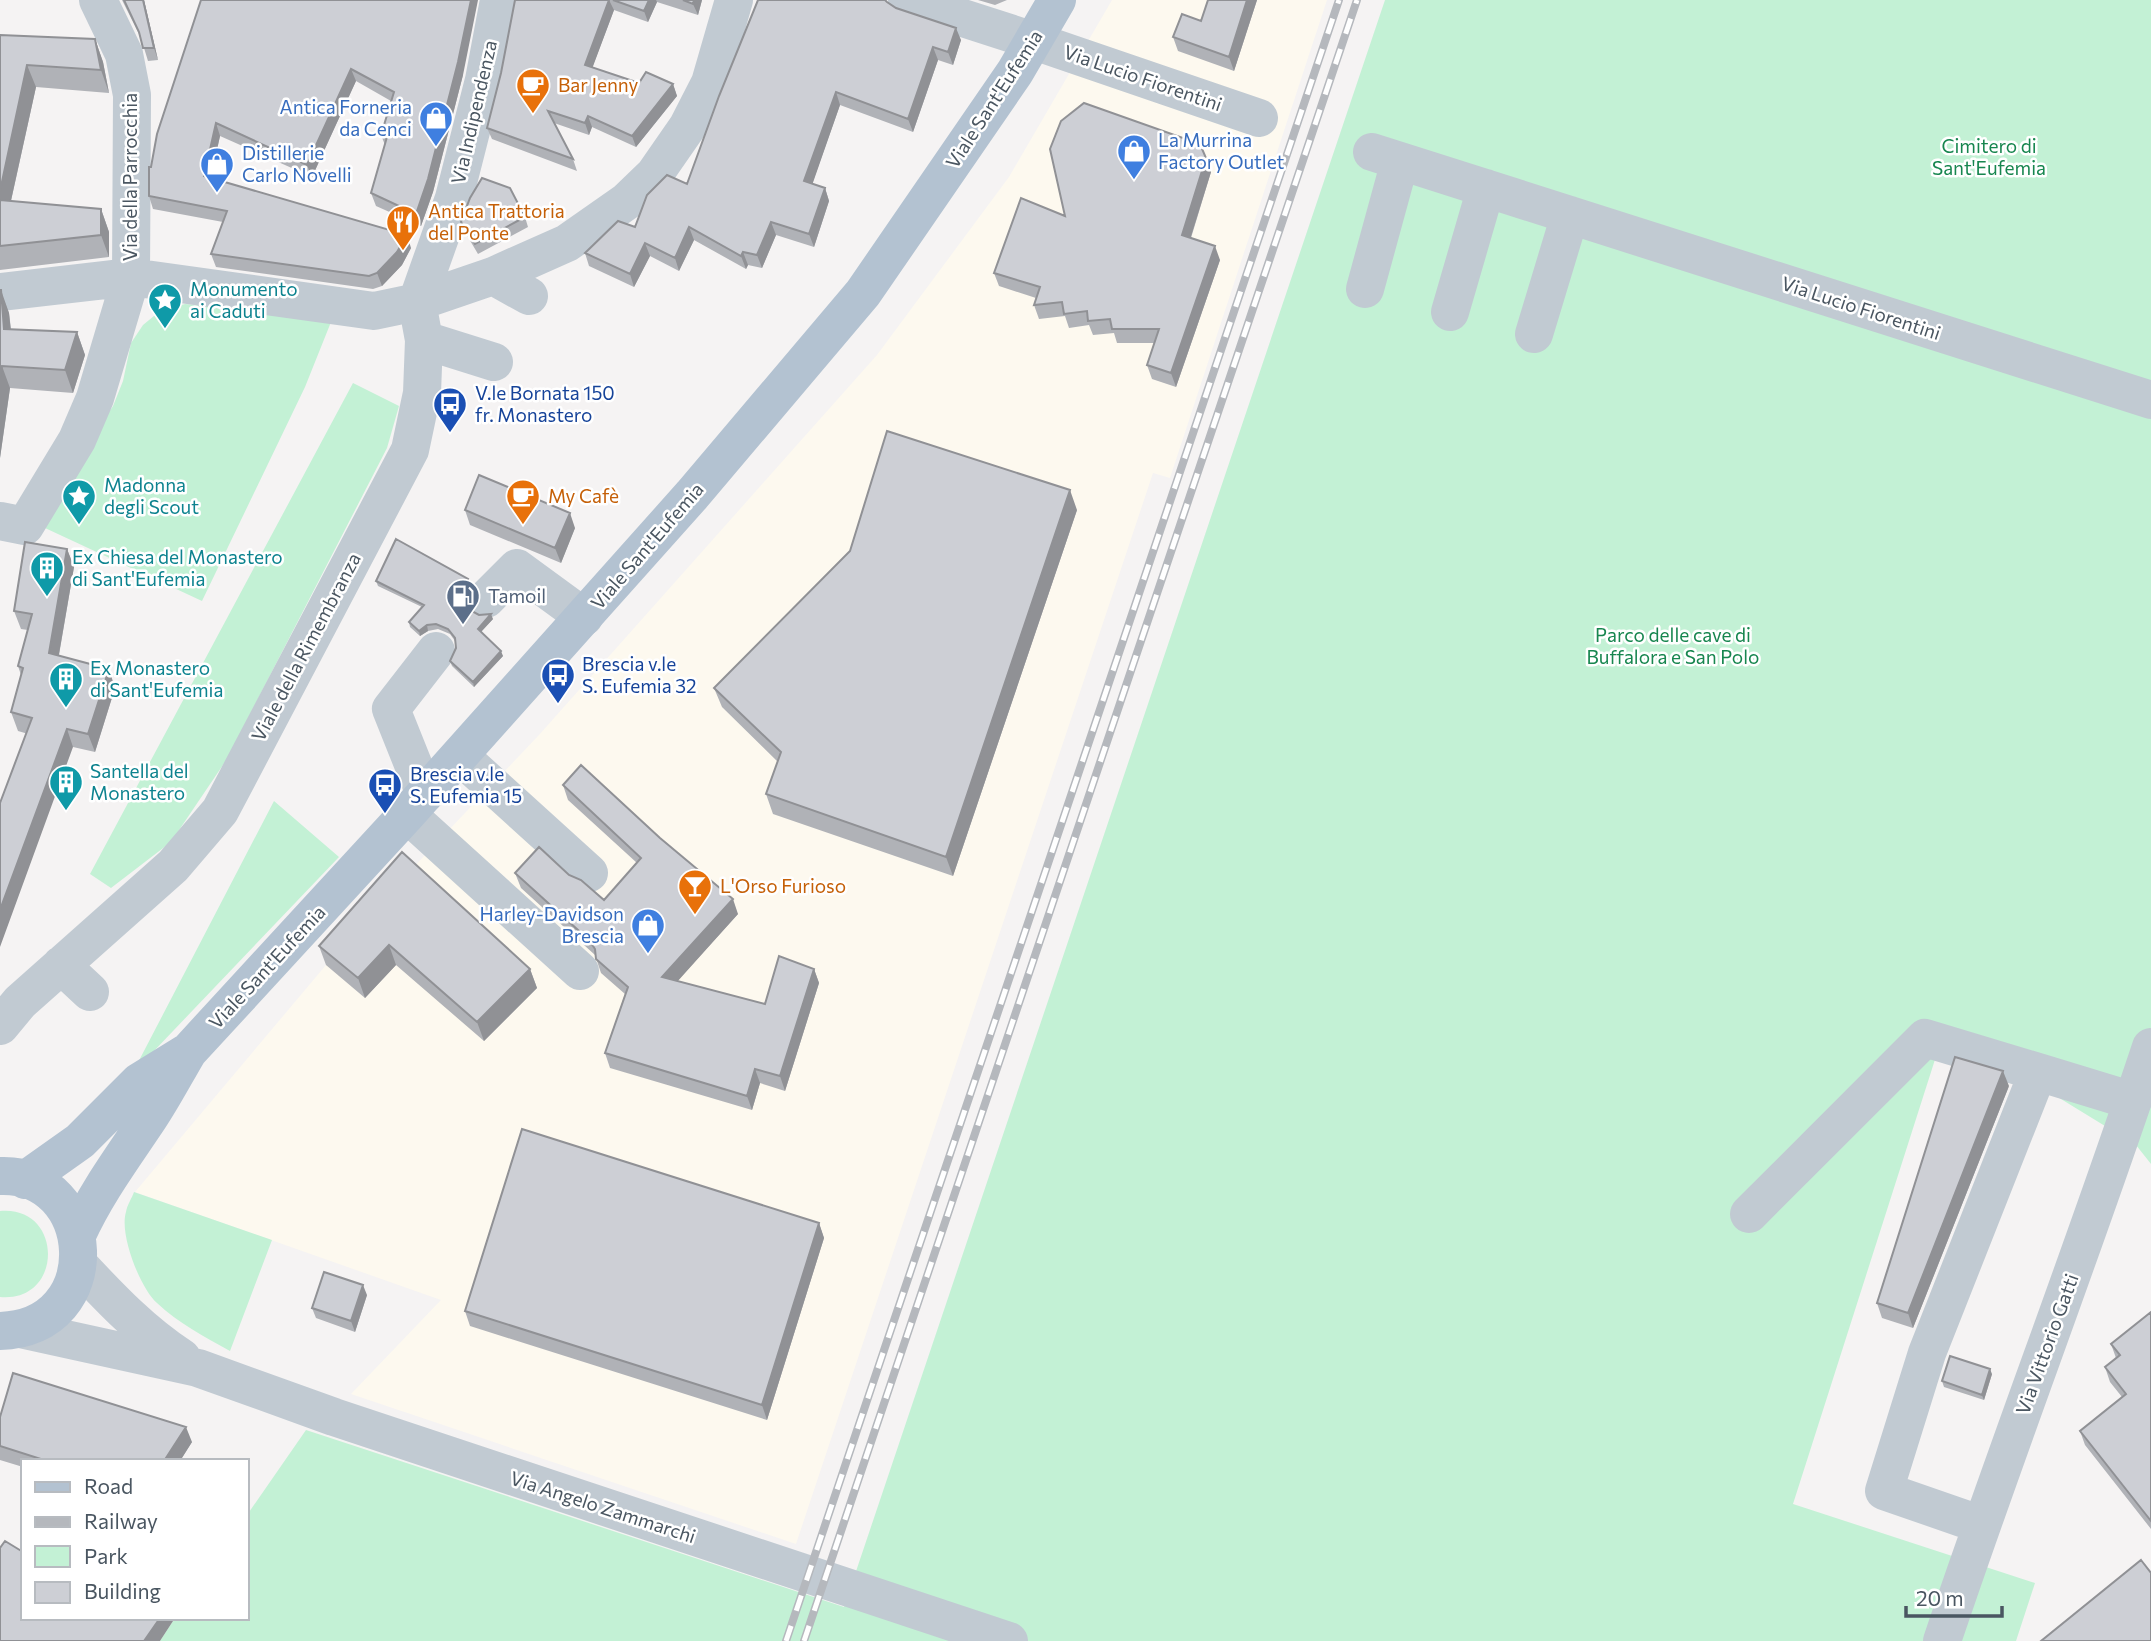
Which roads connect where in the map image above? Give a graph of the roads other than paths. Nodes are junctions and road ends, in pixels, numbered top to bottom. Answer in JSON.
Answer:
{"nodes":[{"id":1,"x":499,"y":0,"type":"edge"},
{"id":2,"x":734,"y":0,"type":"edge"},
{"id":3,"x":907,"y":0,"type":"edge"},
{"id":4,"x":1056,"y":0,"type":"edge"},
{"id":5,"x":92,"y":5,"type":"edge"},
{"id":6,"x":1034,"y":41,"type":"junction"},
{"id":7,"x":1258,"y":118,"type":"dead end"},
{"id":8,"x":1486,"y":188,"type":"junction"},
{"id":9,"x":1570,"y":215,"type":"junction"},
{"id":10,"x":493,"y":276,"type":"junction"},
{"id":11,"x":131,"y":277,"type":"junction"},
{"id":12,"x":1365,"y":289,"type":"dead end"},
{"id":13,"x":0,"y":292,"type":"edge"},
{"id":14,"x":529,"y":296,"type":"dead end"},
{"id":15,"x":417,"y":302,"type":"junction"},
{"id":16,"x":1450,"y":312,"type":"dead end"},
{"id":17,"x":1534,"y":334,"type":"dead end"},
{"id":18,"x":424,"y":340,"type":"junction"},
{"id":19,"x":495,"y":362,"type":"dead end"},
{"id":20,"x":2151,"y":400,"type":"edge"},
{"id":21,"x":15,"y":527,"type":"edge"},
{"id":22,"x":486,"y":599,"type":"dead end"},
{"id":23,"x":584,"y":617,"type":"junction"},
{"id":24,"x":436,"y":651,"type":"dead end"},
{"id":25,"x":460,"y":755,"type":"junction"},
{"id":26,"x":416,"y":804,"type":"junction"},
{"id":27,"x":589,"y":873,"type":"dead end"},
{"id":28,"x":74,"y":954,"type":"junction"},
{"id":29,"x":580,"y":971,"type":"dead end"},
{"id":30,"x":90,"y":992,"type":"dead end"},
{"id":31,"x":0,"y":1026,"type":"edge"},
{"id":32,"x":2151,"y":1047,"type":"edge"},
{"id":33,"x":188,"y":1052,"type":"junction"},
{"id":34,"x":2038,"y":1072,"type":"junction"},
{"id":35,"x":2133,"y":1101,"type":"junction"},
{"id":36,"x":7,"y":1175,"type":"edge"},
{"id":37,"x":1749,"y":1214,"type":"dead end"},
{"id":38,"x":78,"y":1250,"type":"junction"},
{"id":39,"x":10,"y":1330,"type":"edge"},
{"id":40,"x":198,"y":1368,"type":"junction"},
{"id":41,"x":1982,"y":1524,"type":"junction"},
{"id":42,"x":1009,"y":1641,"type":"edge"},
{"id":43,"x":1942,"y":1641,"type":"edge"}],
"edges":[{"from":1,"to":15,"type":"street","name":"Via Indipendenza"},
{"from":2,"to":10,"type":"street","name":"Via della Parrocchia"},
{"from":3,"to":6,"type":"street","name":"Via Lucio Fiorentini"},
{"from":4,"to":6,"type":"main road","name":"Viale Sant'Eufemia"},
{"from":5,"to":11,"type":"street","name":"Via della Parrocchia"},
{"from":6,"to":7,"type":"street","name":"Via Lucio Fiorentini"},
{"from":6,"to":23,"type":"main road","name":"Viale Sant'Eufemia"},
{"from":8,"to":9,"type":"street","name":"Via Lucio Fiorentini"},
{"from":8,"to":12,"type":"street","name":"Via Lucio Fiorentini"},
{"from":8,"to":16,"type":"street"},
{"from":9,"to":17,"type":"street"},
{"from":9,"to":20,"type":"street","name":"Via Lucio Fiorentini"},
{"from":10,"to":14,"type":"street"},
{"from":10,"to":15,"type":"street","name":"Via della Parrocchia"},
{"from":11,"to":13,"type":"street","name":"Via della Parrocchia"},
{"from":11,"to":15,"type":"street","name":"Via della Parrocchia"},
{"from":11,"to":21,"type":"street","name":"Via della Parrocchia"},
{"from":15,"to":18,"type":"street","name":"Viale della Rimembranza"},
{"from":18,"to":19,"type":"street"},
{"from":18,"to":28,"type":"street","name":"Viale della Rimembranza"},
{"from":22,"to":23,"type":"street"},
{"from":23,"to":25,"type":"main road","name":"Viale Sant'Eufemia"},
{"from":24,"to":26,"type":"street"},
{"from":25,"to":26,"type":"main road","name":"Viale Sant'Eufemia"},
{"from":25,"to":27,"type":"street"},
{"from":26,"to":29,"type":"street"},
{"from":26,"to":33,"type":"main road","name":"Viale Sant'Eufemia"},
{"from":28,"to":30,"type":"street"},
{"from":28,"to":31,"type":"street","name":"Viale della Rimembranza"},
{"from":32,"to":35,"type":"street","name":"Via Vittorio Gatti"},
{"from":33,"to":36,"type":"main road","name":"Viale Sant'Eufemia"},
{"from":33,"to":38,"type":"main road","name":"Viale Sant'Eufemia"},
{"from":34,"to":35,"type":"street"},
{"from":34,"to":37,"type":"street"},
{"from":34,"to":41,"type":"street"},
{"from":35,"to":41,"type":"street","name":"Via Vittorio Gatti"},
{"from":36,"to":38,"type":"main road"},
{"from":38,"to":39,"type":"main road","name":"Viale Sant'Eufemia"},
{"from":38,"to":40,"type":"street","name":"Via Angelo Zammarchi"},
{"from":39,"to":40,"type":"street","name":"Via Angelo Zammarchi"},
{"from":40,"to":42,"type":"street","name":"Via Angelo Zammarchi"},
{"from":41,"to":43,"type":"street","name":"Via Vittorio Gatti"}]}
